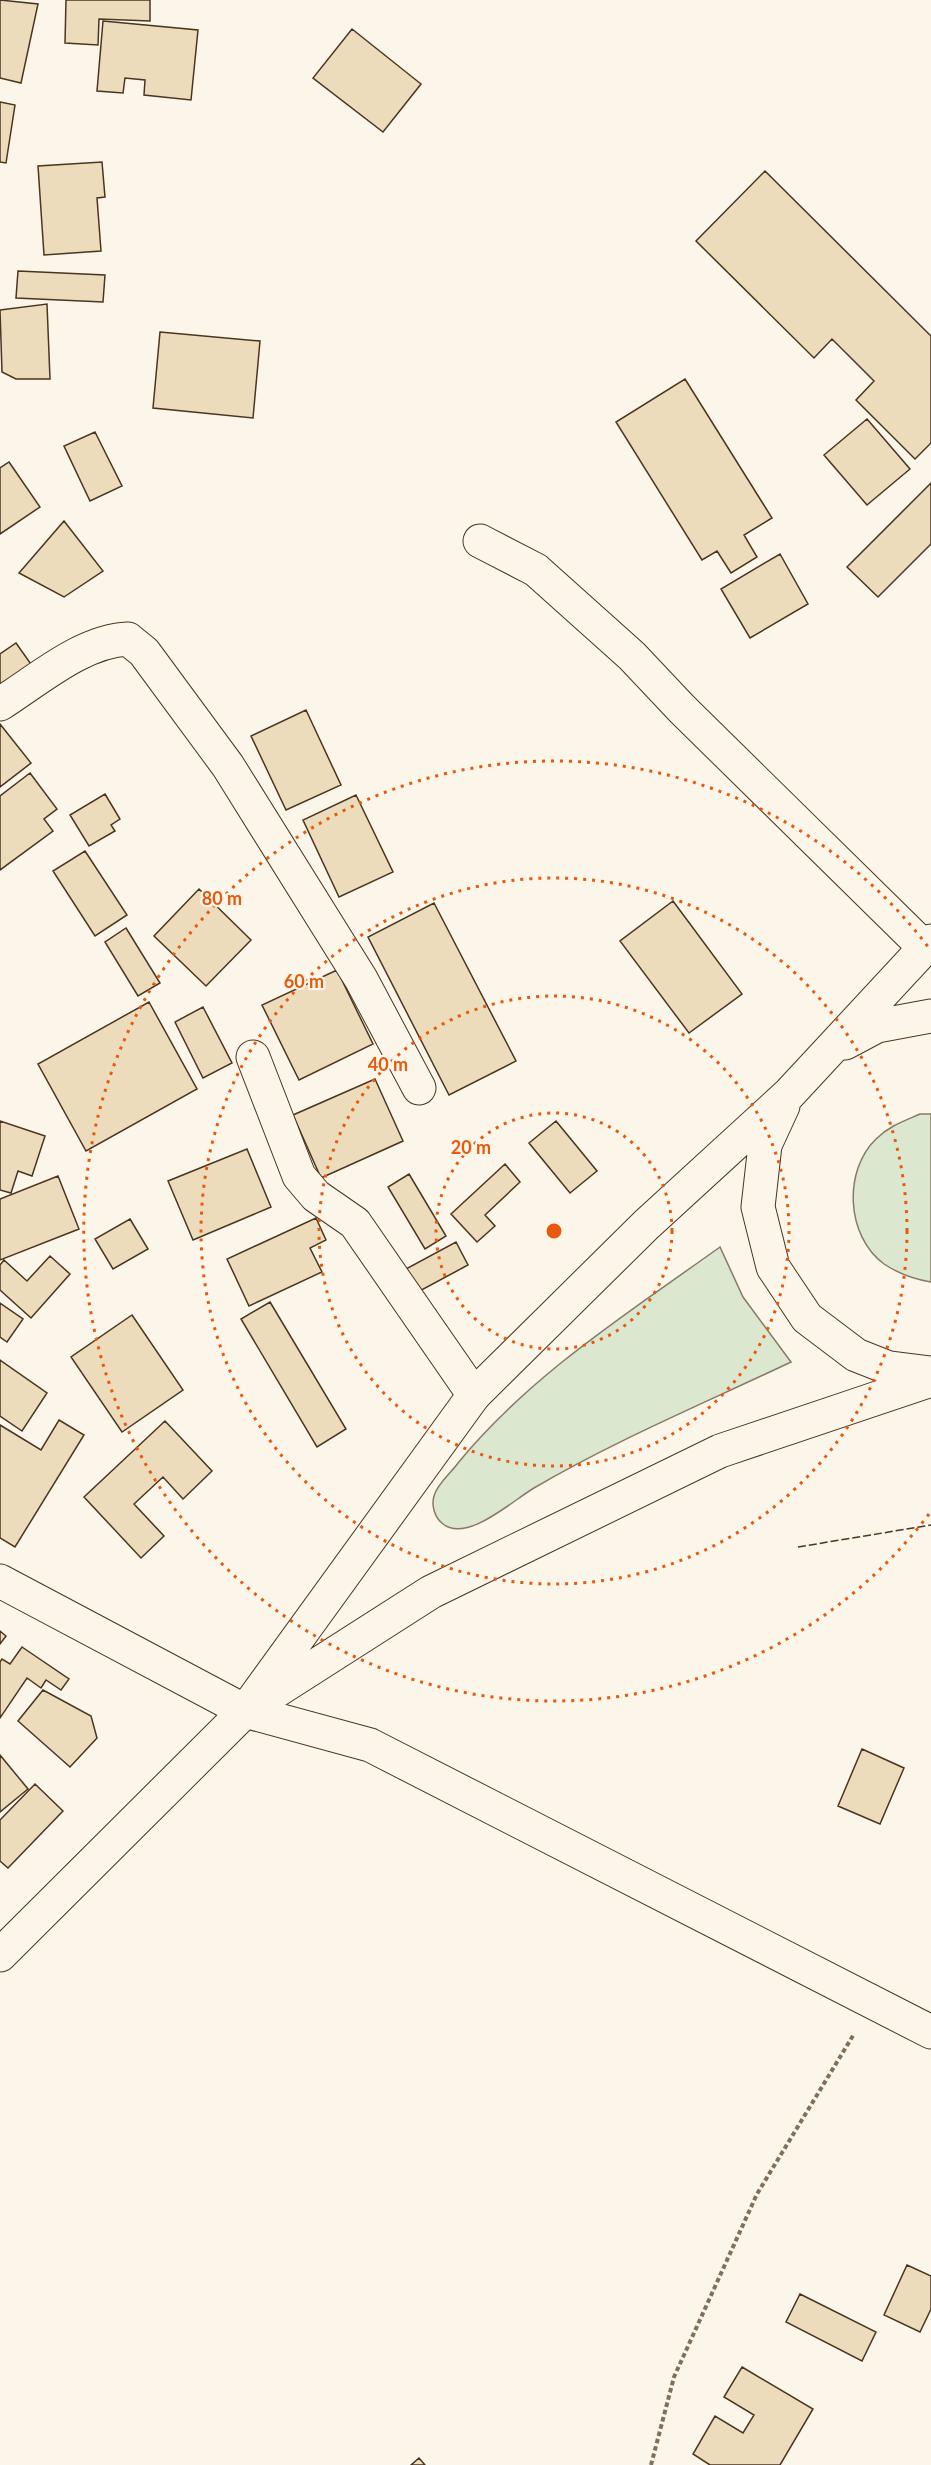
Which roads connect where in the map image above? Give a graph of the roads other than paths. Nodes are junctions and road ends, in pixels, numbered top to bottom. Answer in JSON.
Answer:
{"nodes":[{"id":1,"x":480,"y":541,"type":"dead end"},
{"id":2,"x":0,"y":704,"type":"edge"},
{"id":3,"x":928,"y":944,"type":"edge"},
{"id":4,"x":931,"y":1016,"type":"edge"},
{"id":5,"x":827,"y":1053,"type":"junction"},
{"id":6,"x":253,"y":1057,"type":"dead end"},
{"id":7,"x":419,"y":1088,"type":"dead end"},
{"id":8,"x":789,"y":1094,"type":"junction"},
{"id":9,"x":931,"y":1373,"type":"edge"},
{"id":10,"x":931,"y":1380,"type":"edge"},
{"id":11,"x":474,"y":1395,"type":"junction"},
{"id":12,"x":0,"y":1581,"type":"edge"},
{"id":13,"x":245,"y":1711,"type":"junction"},
{"id":14,"x":0,"y":1955,"type":"edge"},
{"id":15,"x":931,"y":2032,"type":"edge"}],
"edges":[{"from":1,"to":3,"type":"main road"},
{"from":2,"to":7,"type":"main road"},
{"from":3,"to":5,"type":"main road"},
{"from":4,"to":5,"type":"main road"},
{"from":5,"to":8,"type":"main road"},
{"from":6,"to":11,"type":"main road"},
{"from":8,"to":9,"type":"main road"},
{"from":8,"to":11,"type":"main road"},
{"from":10,"to":13,"type":"main road"},
{"from":11,"to":13,"type":"main road"},
{"from":12,"to":13,"type":"main road"},
{"from":13,"to":14,"type":"main road"},
{"from":13,"to":15,"type":"main road"}]}
